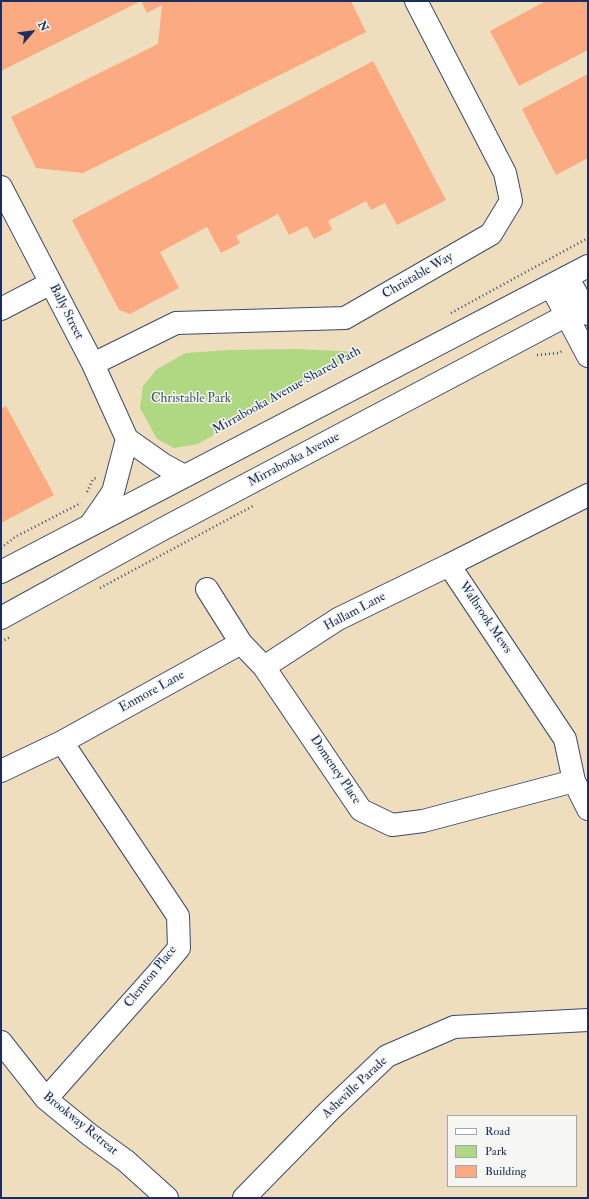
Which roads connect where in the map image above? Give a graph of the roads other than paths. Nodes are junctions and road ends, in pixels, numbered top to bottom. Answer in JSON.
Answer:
{"nodes":[{"id":1,"x":416,"y":1,"type":"edge"},
{"id":2,"x":1,"y":187,"type":"edge"},
{"id":3,"x":588,"y":266,"type":"edge"},
{"id":4,"x":559,"y":281,"type":"junction"},
{"id":5,"x":51,"y":283,"type":"junction"},
{"id":6,"x":1,"y":310,"type":"edge"},
{"id":7,"x":582,"y":310,"type":"edge"},
{"id":8,"x":584,"y":348,"type":"edge"},
{"id":9,"x":93,"y":364,"type":"junction"},
{"id":10,"x":127,"y":439,"type":"junction"},
{"id":11,"x":184,"y":476,"type":"junction"},
{"id":12,"x":588,"y":495,"type":"edge"},
{"id":13,"x":91,"y":524,"type":"junction"},
{"id":14,"x":449,"y":565,"type":"junction"},
{"id":15,"x":1,"y":572,"type":"edge"},
{"id":16,"x":207,"y":589,"type":"dead end"},
{"id":17,"x":1,"y":618,"type":"edge"},
{"id":18,"x":241,"y":643,"type":"junction"},
{"id":19,"x":264,"y":667,"type":"junction"},
{"id":20,"x":62,"y":742,"type":"junction"},
{"id":21,"x":1,"y":771,"type":"edge"},
{"id":22,"x":574,"y":781,"type":"junction"},
{"id":23,"x":588,"y":809,"type":"edge"},
{"id":24,"x":588,"y":1020,"type":"edge"},
{"id":25,"x":1,"y":1042,"type":"edge"},
{"id":26,"x":46,"y":1098,"type":"junction"},
{"id":27,"x":167,"y":1198,"type":"edge"},
{"id":28,"x":244,"y":1198,"type":"edge"}],
"edges":[{"from":1,"to":9,"type":"street","name":"Christable Way"},
{"from":2,"to":5,"type":"street","name":"Bally Street"},
{"from":3,"to":4,"type":"street"},
{"from":4,"to":7,"type":"street"},
{"from":4,"to":11,"type":"street"},
{"from":5,"to":6,"type":"street"},
{"from":5,"to":9,"type":"street","name":"Bally Street"},
{"from":7,"to":8,"type":"street"},
{"from":7,"to":17,"type":"street","name":"Mirrabooka Avenue"},
{"from":9,"to":10,"type":"street","name":"Bally Street"},
{"from":10,"to":11,"type":"street"},
{"from":10,"to":13,"type":"street"},
{"from":11,"to":13,"type":"street"},
{"from":12,"to":14,"type":"street"},
{"from":13,"to":15,"type":"street"},
{"from":14,"to":19,"type":"street","name":"Hallam Lane"},
{"from":14,"to":22,"type":"street","name":"Walbrook Mews"},
{"from":16,"to":18,"type":"street","name":"Domeney Place"},
{"from":18,"to":19,"type":"street","name":"Domeney Place"},
{"from":18,"to":20,"type":"street","name":"Enmore Lane"},
{"from":19,"to":22,"type":"street","name":"Domeney Place"},
{"from":20,"to":21,"type":"street","name":"Enmore Lane"},
{"from":20,"to":26,"type":"street","name":"Clemton Place"},
{"from":22,"to":23,"type":"street","name":"Walbrook Mews"},
{"from":24,"to":28,"type":"street","name":"Asheville Parade"},
{"from":25,"to":26,"type":"street","name":"Brookway Retreat"},
{"from":26,"to":27,"type":"street","name":"Brookway Retreat"}]}
